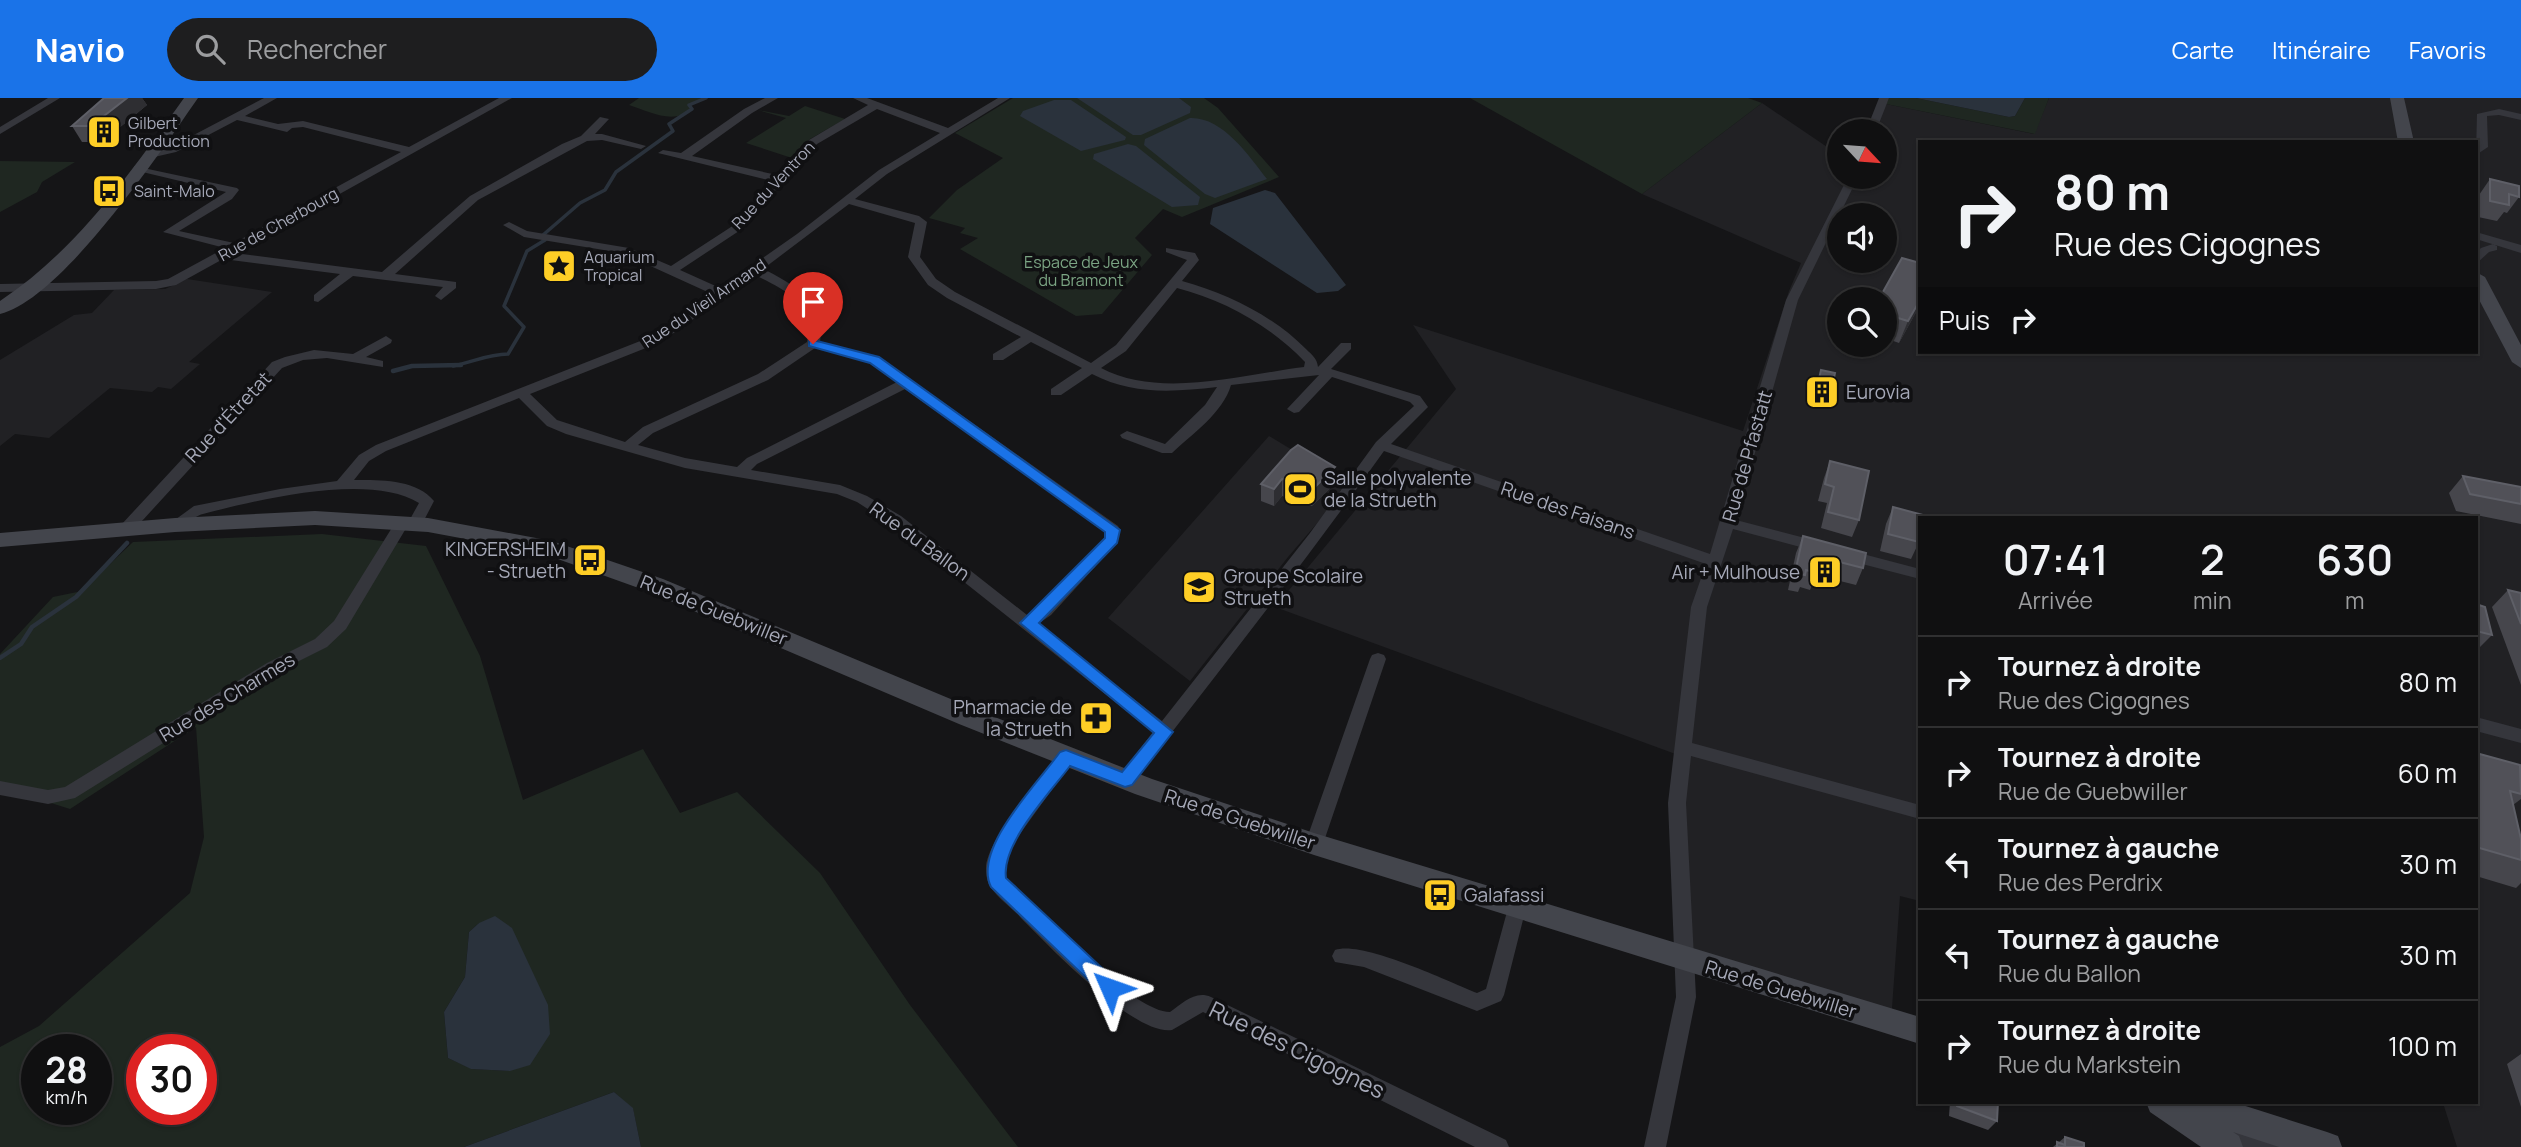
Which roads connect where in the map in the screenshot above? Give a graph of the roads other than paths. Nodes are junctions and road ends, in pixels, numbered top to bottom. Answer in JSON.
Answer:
{"nodes":[{"id":1,"x":55,"y":98,"type":"edge"},
{"id":2,"x":191,"y":98,"type":"edge"},
{"id":3,"x":272,"y":98,"type":"edge"},
{"id":4,"x":507,"y":98,"type":"edge"},
{"id":5,"x":773,"y":98,"type":"edge"},
{"id":6,"x":858,"y":98,"type":"edge"},
{"id":7,"x":1005,"y":98,"type":"edge"},
{"id":8,"x":1884,"y":98,"type":"edge"},
{"id":9,"x":2397,"y":98,"type":"edge"},
{"id":10,"x":876,"y":105,"type":"junction"},
{"id":11,"x":236,"y":117,"type":"junction"},
{"id":12,"x":2521,"y":117,"type":"edge"},
{"id":13,"x":604,"y":119,"type":"dead end"},
{"id":14,"x":1876,"y":119,"type":"edge"},
{"id":15,"x":0,"y":131,"type":"edge"},
{"id":16,"x":948,"y":132,"type":"junction"},
{"id":17,"x":585,"y":138,"type":"junction"},
{"id":18,"x":2408,"y":140,"type":"edge"},
{"id":19,"x":641,"y":146,"type":"dead end"},
{"id":20,"x":411,"y":150,"type":"junction"},
{"id":21,"x":2478,"y":151,"type":"edge"},
{"id":22,"x":663,"y":153,"type":"dead end"},
{"id":23,"x":150,"y":155,"type":"junction"},
{"id":24,"x":683,"y":157,"type":"junction"},
{"id":25,"x":138,"y":168,"type":"junction"},
{"id":26,"x":779,"y":179,"type":"junction"},
{"id":27,"x":1847,"y":189,"type":"edge"},
{"id":28,"x":845,"y":200,"type":"junction"},
{"id":29,"x":509,"y":225,"type":"dead end"},
{"id":30,"x":2478,"y":236,"type":"edge"},
{"id":31,"x":2478,"y":244,"type":"edge"},
{"id":32,"x":236,"y":247,"type":"junction"},
{"id":33,"x":2493,"y":248,"type":"junction"},
{"id":34,"x":2520,"y":249,"type":"edge"},
{"id":35,"x":1170,"y":250,"type":"dead end"},
{"id":36,"x":223,"y":254,"type":"junction"},
{"id":37,"x":2478,"y":258,"type":"edge"},
{"id":38,"x":673,"y":270,"type":"junction"},
{"id":39,"x":755,"y":270,"type":"junction"},
{"id":40,"x":350,"y":272,"type":"junction"},
{"id":41,"x":385,"y":276,"type":"junction"},
{"id":42,"x":2478,"y":281,"type":"edge"},
{"id":43,"x":1174,"y":283,"type":"junction"},
{"id":44,"x":0,"y":288,"type":"edge"},
{"id":45,"x":32,"y":288,"type":"junction"},
{"id":46,"x":720,"y":293,"type":"junction"},
{"id":47,"x":441,"y":296,"type":"dead end"},
{"id":48,"x":318,"y":298,"type":"dead end"},
{"id":49,"x":0,"y":309,"type":"edge"},
{"id":50,"x":1029,"y":337,"type":"junction"},
{"id":51,"x":386,"y":340,"type":"dead end"},
{"id":52,"x":813,"y":344,"type":"junction"},
{"id":53,"x":1346,"y":346,"type":"dead end"},
{"id":54,"x":998,"y":357,"type":"dead end"},
{"id":55,"x":355,"y":358,"type":"junction"},
{"id":56,"x":2521,"y":362,"type":"edge"},
{"id":57,"x":378,"y":364,"type":"dead end"},
{"id":58,"x":1090,"y":369,"type":"junction"},
{"id":59,"x":1320,"y":371,"type":"junction"},
{"id":60,"x":1224,"y":382,"type":"junction"},
{"id":61,"x":906,"y":383,"type":"junction"},
{"id":62,"x":520,"y":391,"type":"junction"},
{"id":63,"x":1056,"y":392,"type":"dead end"},
{"id":64,"x":1294,"y":409,"type":"dead end"},
{"id":65,"x":1127,"y":435,"type":"dead end"},
{"id":66,"x":1381,"y":445,"type":"junction"},
{"id":67,"x":627,"y":447,"type":"junction"},
{"id":68,"x":741,"y":472,"type":"junction"},
{"id":69,"x":343,"y":482,"type":"junction"},
{"id":70,"x":409,"y":523,"type":"junction"},
{"id":71,"x":1728,"y":523,"type":"junction"},
{"id":72,"x":175,"y":524,"type":"junction"},
{"id":73,"x":126,"y":529,"type":"junction"},
{"id":74,"x":0,"y":540,"type":"edge"},
{"id":75,"x":1715,"y":561,"type":"junction"},
{"id":76,"x":1918,"y":573,"type":"edge"},
{"id":77,"x":1028,"y":623,"type":"junction"},
{"id":78,"x":1378,"y":659,"type":"dead end"},
{"id":79,"x":2478,"y":725,"type":"edge"},
{"id":80,"x":1164,"y":732,"type":"junction"},
{"id":81,"x":2521,"y":736,"type":"edge"},
{"id":82,"x":1683,"y":747,"type":"junction"},
{"id":83,"x":1066,"y":757,"type":"junction"},
{"id":84,"x":1125,"y":780,"type":"junction"},
{"id":85,"x":0,"y":788,"type":"edge"},
{"id":86,"x":1918,"y":811,"type":"edge"},
{"id":87,"x":1314,"y":844,"type":"junction"},
{"id":88,"x":1517,"y":908,"type":"junction"},
{"id":89,"x":1342,"y":956,"type":"dead end"},
{"id":90,"x":1684,"y":960,"type":"junction"},
{"id":91,"x":1918,"y":1030,"type":"edge"},
{"id":92,"x":2164,"y":1104,"type":"edge"},
{"id":93,"x":2189,"y":1104,"type":"edge"},
{"id":94,"x":2225,"y":1144,"type":"edge"},
{"id":95,"x":1498,"y":1147,"type":"edge"},
{"id":96,"x":1655,"y":1147,"type":"edge"},
{"id":97,"x":2270,"y":1147,"type":"edge"},
{"id":98,"x":2327,"y":1147,"type":"edge"}],
"edges":[{"from":1,"to":15,"type":"street"},
{"from":2,"to":23,"type":"main road"},
{"from":3,"to":11,"type":"street"},
{"from":4,"to":20,"type":"street","name":"Rue de Cherbourg"},
{"from":5,"to":24,"type":"street"},
{"from":6,"to":10,"type":"street"},
{"from":7,"to":16,"type":"street","name":"Rue du Vieil Armand"},
{"from":8,"to":14,"type":"street"},
{"from":9,"to":18,"type":"main road"},
{"from":10,"to":16,"type":"street"},
{"from":10,"to":26,"type":"street","name":"Rue du Ventron"},
{"from":11,"to":20,"type":"street"},
{"from":11,"to":23,"type":"street"},
{"from":12,"to":21,"type":"street"},
{"from":13,"to":17,"type":"street"},
{"from":16,"to":28,"type":"street","name":"Rue du Vieil Armand"},
{"from":17,"to":19,"type":"street"},
{"from":17,"to":41,"type":"street"},
{"from":20,"to":32,"type":"street","name":"Rue de Cherbourg"},
{"from":22,"to":24,"type":"street"},
{"from":23,"to":25,"type":"main road"},
{"from":24,"to":26,"type":"street"},
{"from":25,"to":32,"type":"street"},
{"from":25,"to":45,"type":"main road"},
{"from":26,"to":38,"type":"street","name":"Rue du Ventron"},
{"from":27,"to":71,"type":"street","name":"Rue de Pfastatt"},
{"from":28,"to":39,"type":"street","name":"Rue du Vieil Armand"},
{"from":28,"to":50,"type":"street"},
{"from":29,"to":38,"type":"street"},
{"from":30,"to":34,"type":"street"},
{"from":31,"to":33,"type":"street"},
{"from":32,"to":36,"type":"street","name":"Rue de Cherbourg"},
{"from":33,"to":34,"type":"street"},
{"from":33,"to":37,"type":"street"},
{"from":35,"to":43,"type":"street"},
{"from":36,"to":40,"type":"street"},
{"from":36,"to":45,"type":"street","name":"Rue de Cherbourg"},
{"from":38,"to":46,"type":"street"},
{"from":39,"to":46,"type":"street","name":"Rue du Vieil Armand"},
{"from":39,"to":52,"type":"street"},
{"from":40,"to":41,"type":"street"},
{"from":40,"to":48,"type":"street"},
{"from":41,"to":47,"type":"street"},
{"from":42,"to":56,"type":"main road"},
{"from":43,"to":58,"type":"street"},
{"from":43,"to":59,"type":"street"},
{"from":44,"to":45,"type":"street","name":"Rue de Cherbourg"},
{"from":45,"to":49,"type":"main road"},
{"from":46,"to":62,"type":"street","name":"Rue du Vieil Armand"},
{"from":50,"to":54,"type":"street"},
{"from":50,"to":58,"type":"street"},
{"from":51,"to":55,"type":"street"},
{"from":52,"to":61,"type":"street"},
{"from":52,"to":67,"type":"street"},
{"from":53,"to":59,"type":"street"},
{"from":55,"to":57,"type":"street","name":"Rue d'Étretat"},
{"from":55,"to":73,"type":"street","name":"Rue d'Étretat"},
{"from":58,"to":60,"type":"street"},
{"from":58,"to":63,"type":"street"},
{"from":59,"to":60,"type":"street"},
{"from":59,"to":64,"type":"street"},
{"from":59,"to":66,"type":"street"},
{"from":60,"to":65,"type":"street"},
{"from":61,"to":68,"type":"street"},
{"from":61,"to":77,"type":"street"},
{"from":62,"to":67,"type":"street","name":"Rue du Ballon"},
{"from":62,"to":69,"type":"street","name":"Rue du Vieil Armand"},
{"from":66,"to":75,"type":"street","name":"Rue des Faisans"},
{"from":66,"to":80,"type":"street"},
{"from":67,"to":68,"type":"street","name":"Rue du Ballon"},
{"from":68,"to":77,"type":"street","name":"Rue du Ballon"},
{"from":69,"to":70,"type":"street","name":"Rue de Guebwiller"},
{"from":69,"to":72,"type":"street","name":"Rue de Guebwiller"},
{"from":70,"to":72,"type":"main road","name":"Rue de Guebwiller"},
{"from":70,"to":83,"type":"main road","name":"Rue de Guebwiller"},
{"from":70,"to":85,"type":"street","name":"Rue des Charmes"},
{"from":71,"to":75,"type":"street","name":"Rue de Pfastatt"},
{"from":71,"to":76,"type":"street"},
{"from":72,"to":73,"type":"main road","name":"Rue de Guebwiller"},
{"from":73,"to":74,"type":"main road","name":"Rue de Guebwiller"},
{"from":75,"to":82,"type":"street","name":"Rue de Pfastatt"},
{"from":77,"to":80,"type":"street","name":"Rue du Ballon"},
{"from":78,"to":87,"type":"street"},
{"from":79,"to":81,"type":"street"},
{"from":80,"to":84,"type":"street"},
{"from":82,"to":86,"type":"street"},
{"from":82,"to":90,"type":"street","name":"Rue de Pfastatt"},
{"from":83,"to":84,"type":"main road","name":"Rue de Guebwiller"},
{"from":83,"to":95,"type":"street","name":"Rue des Cigognes"},
{"from":84,"to":87,"type":"main road","name":"Rue de Guebwiller"},
{"from":87,"to":88,"type":"main road","name":"Rue de Guebwiller"},
{"from":88,"to":89,"type":"street"},
{"from":88,"to":90,"type":"main road","name":"Rue de Guebwiller"},
{"from":90,"to":91,"type":"main road","name":"Rue de Guebwiller"},
{"from":90,"to":96,"type":"street","name":"Rue de Pfastatt"},
{"from":92,"to":94,"type":"main road"},
{"from":93,"to":98,"type":"main road"},
{"from":94,"to":97,"type":"street"}]}
